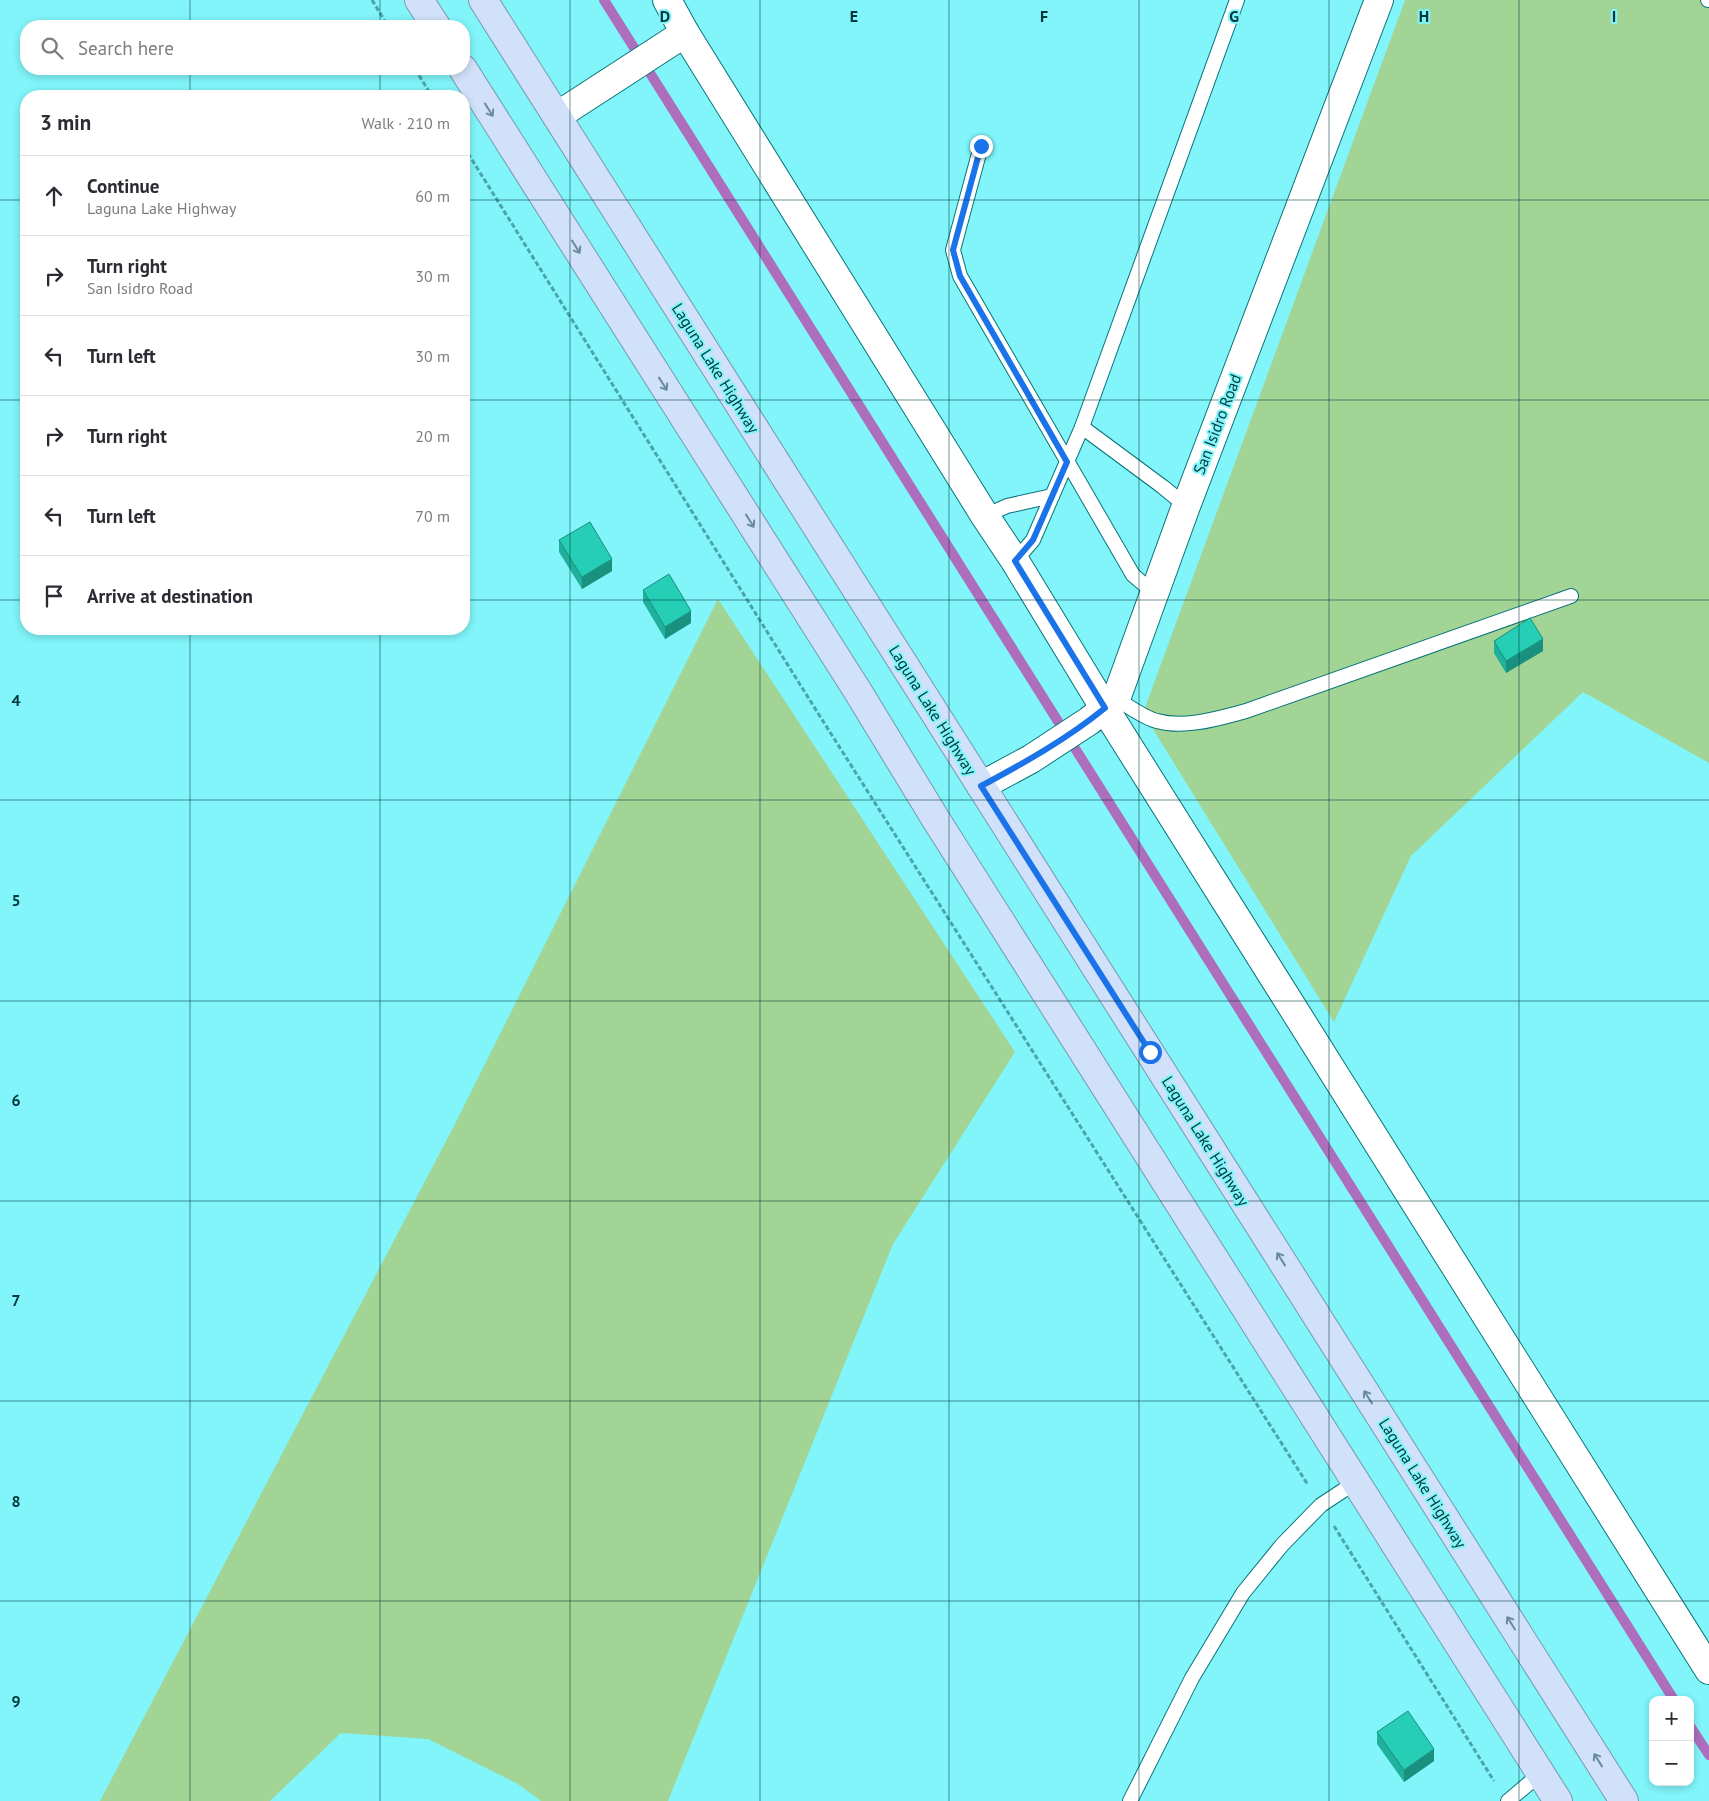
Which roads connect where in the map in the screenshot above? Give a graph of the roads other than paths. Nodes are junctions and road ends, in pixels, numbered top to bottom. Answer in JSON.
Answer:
{"nodes":[{"id":1,"x":419,"y":0,"type":"edge"},
{"id":2,"x":483,"y":0,"type":"edge"},
{"id":3,"x":667,"y":0,"type":"edge"},
{"id":4,"x":1237,"y":0,"type":"edge"},
{"id":5,"x":1379,"y":0,"type":"edge"},
{"id":6,"x":432,"y":20,"type":"edge"},
{"id":7,"x":676,"y":38,"type":"junction"},
{"id":8,"x":467,"y":75,"type":"edge"},
{"id":9,"x":557,"y":116,"type":"junction"},
{"id":10,"x":981,"y":146,"type":"dead end"},
{"id":11,"x":1082,"y":427,"type":"junction"},
{"id":12,"x":1067,"y":462,"type":"junction"},
{"id":13,"x":1052,"y":496,"type":"junction"},
{"id":14,"x":1186,"y":506,"type":"junction"},
{"id":15,"x":985,"y":516,"type":"junction"},
{"id":16,"x":1015,"y":561,"type":"junction"},
{"id":17,"x":1154,"y":593,"type":"junction"},
{"id":18,"x":1571,"y":596,"type":"dead end"},
{"id":19,"x":1103,"y":709,"type":"junction"},
{"id":20,"x":981,"y":786,"type":"junction"},
{"id":21,"x":1356,"y":1482,"type":"junction"},
{"id":22,"x":1709,"y":1670,"type":"edge"},
{"id":23,"x":1540,"y":1774,"type":"junction"},
{"id":24,"x":1130,"y":1801,"type":"edge"},
{"id":25,"x":1508,"y":1801,"type":"edge"},
{"id":26,"x":1558,"y":1801,"type":"edge"},
{"id":27,"x":1624,"y":1801,"type":"edge"}],
"edges":[{"from":1,"to":6,"type":"main road"},
{"from":2,"to":9,"type":"main road","name":"Laguna Lake Highway"},
{"from":3,"to":7,"type":"street"},
{"from":4,"to":11,"type":"lane"},
{"from":5,"to":14,"type":"street","name":"San Isidro Road"},
{"from":7,"to":9,"type":"street"},
{"from":7,"to":15,"type":"street"},
{"from":8,"to":21,"type":"main road","one_way":true},
{"from":9,"to":20,"type":"main road","name":"Laguna Lake Highway"},
{"from":10,"to":12,"type":"lane"},
{"from":11,"to":12,"type":"lane"},
{"from":11,"to":14,"type":"lane"},
{"from":12,"to":13,"type":"lane"},
{"from":12,"to":17,"type":"lane"},
{"from":13,"to":15,"type":"lane"},
{"from":13,"to":16,"type":"lane"},
{"from":14,"to":17,"type":"street","name":"San Isidro Road"},
{"from":15,"to":16,"type":"street"},
{"from":16,"to":19,"type":"street"},
{"from":17,"to":19,"type":"street","name":"San Isidro Road"},
{"from":18,"to":19,"type":"lane"},
{"from":19,"to":20,"type":"street"},
{"from":19,"to":22,"type":"street"},
{"from":27,"to":20,"type":"main road","name":"Laguna Lake Highway","one_way":true},
{"from":21,"to":23,"type":"main road"},
{"from":21,"to":24,"type":"lane"},
{"from":23,"to":25,"type":"lane"},
{"from":23,"to":26,"type":"main road"}]}
